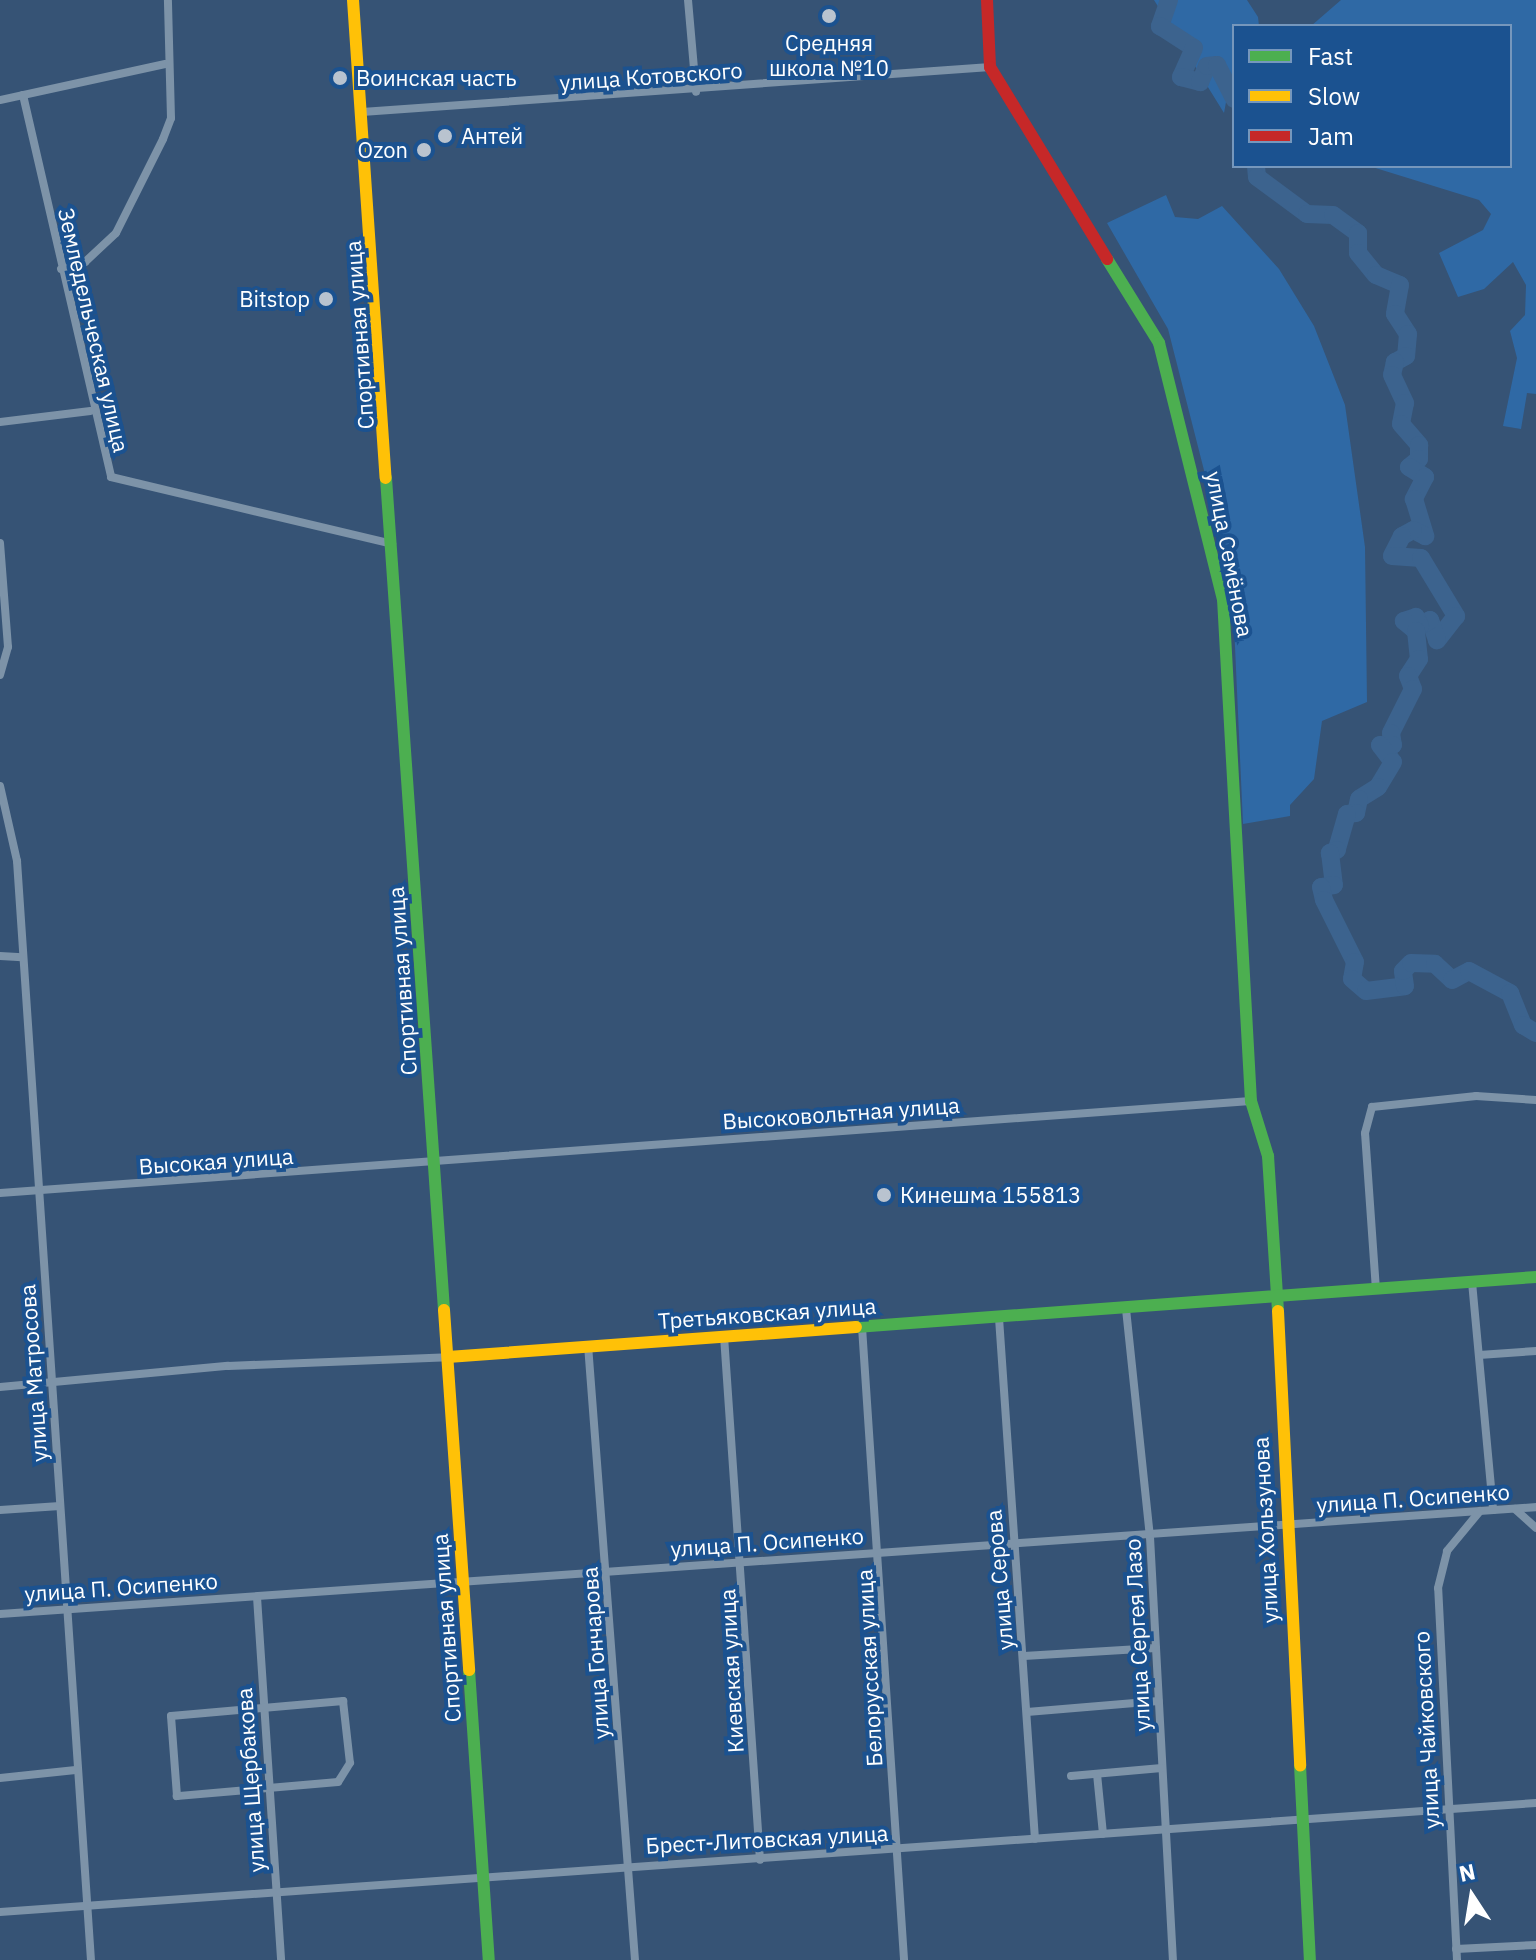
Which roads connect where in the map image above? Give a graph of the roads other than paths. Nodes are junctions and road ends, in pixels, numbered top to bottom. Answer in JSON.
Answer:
{"nodes":[{"id":1,"x":168,"y":0,"type":"edge"},
{"id":2,"x":353,"y":0,"type":"edge"},
{"id":3,"x":688,"y":0,"type":"edge"},
{"id":4,"x":987,"y":0,"type":"edge"},
{"id":5,"x":165,"y":64,"type":"junction"},
{"id":6,"x":990,"y":67,"type":"junction"},
{"id":7,"x":696,"y":92,"type":"junction"},
{"id":8,"x":23,"y":95,"type":"junction"},
{"id":9,"x":0,"y":100,"type":"edge"},
{"id":10,"x":362,"y":112,"type":"junction"},
{"id":11,"x":61,"y":269,"type":"junction"},
{"id":12,"x":90,"y":411,"type":"junction"},
{"id":13,"x":0,"y":422,"type":"edge"},
{"id":14,"x":0,"y":543,"type":"edge"},
{"id":15,"x":392,"y":544,"type":"junction"},
{"id":16,"x":0,"y":675,"type":"edge"},
{"id":17,"x":0,"y":786,"type":"edge"},
{"id":18,"x":0,"y":956,"type":"edge"},
{"id":19,"x":22,"y":957,"type":"junction"},
{"id":20,"x":1536,"y":1100,"type":"edge"},
{"id":21,"x":1251,"y":1101,"type":"junction"},
{"id":22,"x":435,"y":1163,"type":"junction"},
{"id":23,"x":39,"y":1191,"type":"junction"},
{"id":24,"x":0,"y":1193,"type":"edge"},
{"id":25,"x":1536,"y":1277,"type":"edge"},
{"id":26,"x":1472,"y":1282,"type":"junction"},
{"id":27,"x":1376,"y":1290,"type":"junction"},
{"id":28,"x":1277,"y":1298,"type":"junction"},
{"id":29,"x":1126,"y":1309,"type":"junction"},
{"id":30,"x":999,"y":1318,"type":"junction"},
{"id":31,"x":862,"y":1327,"type":"junction"},
{"id":32,"x":724,"y":1336,"type":"junction"},
{"id":33,"x":588,"y":1345,"type":"junction"},
{"id":34,"x":1536,"y":1351,"type":"edge"},
{"id":35,"x":1479,"y":1355,"type":"junction"},
{"id":36,"x":448,"y":1357,"type":"junction"},
{"id":37,"x":52,"y":1383,"type":"junction"},
{"id":38,"x":0,"y":1387,"type":"edge"},
{"id":39,"x":60,"y":1506,"type":"junction"},
{"id":40,"x":1536,"y":1507,"type":"edge"},
{"id":41,"x":1515,"y":1509,"type":"junction"},
{"id":42,"x":0,"y":1510,"type":"edge"},
{"id":43,"x":1493,"y":1510,"type":"junction"},
{"id":44,"x":1480,"y":1511,"type":"junction"},
{"id":45,"x":1285,"y":1525,"type":"junction"},
{"id":46,"x":1536,"y":1528,"type":"edge"},
{"id":47,"x":1150,"y":1537,"type":"junction"},
{"id":48,"x":1015,"y":1542,"type":"junction"},
{"id":49,"x":882,"y":1552,"type":"junction"},
{"id":50,"x":742,"y":1562,"type":"junction"},
{"id":51,"x":606,"y":1571,"type":"junction"},
{"id":52,"x":462,"y":1583,"type":"junction"},
{"id":53,"x":257,"y":1597,"type":"junction"},
{"id":54,"x":67,"y":1607,"type":"junction"},
{"id":55,"x":0,"y":1614,"type":"edge"},
{"id":56,"x":1156,"y":1648,"type":"junction"},
{"id":57,"x":1024,"y":1656,"type":"junction"},
{"id":58,"x":1159,"y":1701,"type":"junction"},
{"id":59,"x":261,"y":1710,"type":"junction"},
{"id":60,"x":1027,"y":1712,"type":"junction"},
{"id":61,"x":1162,"y":1768,"type":"junction"},
{"id":62,"x":76,"y":1770,"type":"junction"},
{"id":63,"x":1097,"y":1774,"type":"junction"},
{"id":64,"x":1071,"y":1776,"type":"dead end"},
{"id":65,"x":0,"y":1778,"type":"edge"},
{"id":66,"x":266,"y":1788,"type":"junction"},
{"id":67,"x":1536,"y":1803,"type":"edge"},
{"id":68,"x":1448,"y":1809,"type":"junction"},
{"id":69,"x":1303,"y":1821,"type":"junction"},
{"id":70,"x":1166,"y":1830,"type":"junction"},
{"id":71,"x":1103,"y":1834,"type":"junction"},
{"id":72,"x":1035,"y":1839,"type":"junction"},
{"id":73,"x":897,"y":1850,"type":"junction"},
{"id":74,"x":760,"y":1860,"type":"junction"},
{"id":75,"x":628,"y":1866,"type":"junction"},
{"id":76,"x":483,"y":1877,"type":"junction"},
{"id":77,"x":276,"y":1892,"type":"junction"},
{"id":78,"x":87,"y":1906,"type":"junction"},
{"id":79,"x":0,"y":1912,"type":"edge"},
{"id":80,"x":1536,"y":1945,"type":"edge"},
{"id":81,"x":1456,"y":1949,"type":"junction"},
{"id":82,"x":91,"y":1960,"type":"edge"},
{"id":83,"x":281,"y":1960,"type":"edge"},
{"id":84,"x":489,"y":1960,"type":"edge"},
{"id":85,"x":635,"y":1960,"type":"edge"},
{"id":86,"x":904,"y":1960,"type":"edge"},
{"id":87,"x":1173,"y":1960,"type":"edge"},
{"id":88,"x":1310,"y":1960,"type":"edge"},
{"id":89,"x":1457,"y":1960,"type":"edge"}],
"edges":[{"from":1,"to":5,"type":"street"},
{"from":2,"to":10,"type":"street","name":"Спортивная улица"},
{"from":3,"to":7,"type":"street"},
{"from":4,"to":6,"type":"street"},
{"from":5,"to":8,"type":"street"},
{"from":5,"to":11,"type":"street"},
{"from":6,"to":7,"type":"street","name":"улица Котовского"},
{"from":6,"to":21,"type":"street","name":"улица Семёнова"},
{"from":7,"to":10,"type":"street","name":"улица Котовского"},
{"from":8,"to":9,"type":"street"},
{"from":8,"to":11,"type":"street","name":"Земледельческая улица"},
{"from":10,"to":15,"type":"street","name":"Спортивная улица"},
{"from":11,"to":12,"type":"street","name":"Земледельческая улица"},
{"from":12,"to":13,"type":"street"},
{"from":12,"to":15,"type":"street","name":"Земледельческая улица"},
{"from":14,"to":16,"type":"street"},
{"from":15,"to":22,"type":"street","name":"Спортивная улица"},
{"from":17,"to":19,"type":"street","name":"улица Матросова"},
{"from":18,"to":19,"type":"street"},
{"from":19,"to":23,"type":"street","name":"улица Матросова"},
{"from":20,"to":27,"type":"street"},
{"from":21,"to":22,"type":"street","name":"Высоковольтная улица"},
{"from":21,"to":28,"type":"street","name":"улица Хользунова"},
{"from":22,"to":23,"type":"street","name":"Высокая улица"},
{"from":22,"to":36,"type":"street","name":"Спортивная улица"},
{"from":23,"to":24,"type":"street","name":"Высокая улица"},
{"from":23,"to":37,"type":"street","name":"улица Матросова"},
{"from":25,"to":26,"type":"street","name":"Третьяковская улица"},
{"from":26,"to":27,"type":"street","name":"Третьяковская улица"},
{"from":26,"to":35,"type":"street"},
{"from":27,"to":28,"type":"street","name":"Третьяковская улица"},
{"from":28,"to":29,"type":"street","name":"Третьяковская улица"},
{"from":28,"to":45,"type":"street","name":"улица Хользунова"},
{"from":29,"to":30,"type":"street","name":"Третьяковская улица"},
{"from":29,"to":47,"type":"street","name":"улица Сергея Лазо"},
{"from":30,"to":31,"type":"street","name":"Третьяковская улица"},
{"from":30,"to":48,"type":"street","name":"улица Серова"},
{"from":31,"to":32,"type":"street","name":"Третьяковская улица"},
{"from":31,"to":49,"type":"street","name":"Белорусская улица"},
{"from":32,"to":33,"type":"street","name":"Третьяковская улица"},
{"from":32,"to":50,"type":"street","name":"Киевская улица"},
{"from":33,"to":36,"type":"street","name":"Третьяковская улица"},
{"from":33,"to":51,"type":"street","name":"улица Гончарова"},
{"from":34,"to":35,"type":"street"},
{"from":35,"to":43,"type":"street"},
{"from":36,"to":37,"type":"street","name":"Третьяковская улица"},
{"from":36,"to":52,"type":"street","name":"Спортивная улица"},
{"from":37,"to":38,"type":"street","name":"Третьяковская улица"},
{"from":37,"to":39,"type":"street","name":"улица Матросова"},
{"from":39,"to":42,"type":"street"},
{"from":39,"to":54,"type":"street","name":"улица Матросова"},
{"from":40,"to":41,"type":"street","name":"улица П. Осипенко"},
{"from":41,"to":43,"type":"street","name":"улица П. Осипенко"},
{"from":41,"to":46,"type":"street"},
{"from":43,"to":44,"type":"street","name":"улица П. Осипенко"},
{"from":44,"to":45,"type":"street","name":"улица П. Осипенко"},
{"from":44,"to":68,"type":"street","name":"улица Чайковского"},
{"from":45,"to":47,"type":"street","name":"улица П. Осипенко"},
{"from":45,"to":69,"type":"street","name":"улица Хользунова"},
{"from":47,"to":48,"type":"street","name":"улица П. Осипенко"},
{"from":47,"to":56,"type":"street","name":"улица Сергея Лазо"},
{"from":48,"to":49,"type":"street","name":"улица П. Осипенко"},
{"from":48,"to":57,"type":"street","name":"улица Серова"},
{"from":49,"to":50,"type":"street","name":"улица П. Осипенко"},
{"from":49,"to":73,"type":"street","name":"Белорусская улица"},
{"from":50,"to":51,"type":"street","name":"улица П. Осипенко"},
{"from":50,"to":74,"type":"street","name":"Киевская улица"},
{"from":51,"to":52,"type":"street","name":"улица П. Осипенко"},
{"from":51,"to":75,"type":"street","name":"улица Гончарова"},
{"from":52,"to":53,"type":"street","name":"улица П. Осипенко"},
{"from":52,"to":76,"type":"street","name":"Спортивная улица"},
{"from":53,"to":54,"type":"street","name":"улица П. Осипенко"},
{"from":53,"to":59,"type":"street","name":"улица Щербакова"},
{"from":54,"to":55,"type":"street","name":"улица П. Осипенко"},
{"from":54,"to":62,"type":"street","name":"улица Матросова"},
{"from":56,"to":57,"type":"street"},
{"from":56,"to":58,"type":"street","name":"улица Сергея Лазо"},
{"from":57,"to":60,"type":"street","name":"улица Серова"},
{"from":58,"to":60,"type":"street"},
{"from":58,"to":61,"type":"street","name":"улица Сергея Лазо"},
{"from":59,"to":66,"type":"street","name":"улица Щербакова"},
{"from":59,"to":66,"type":"street"},
{"from":59,"to":66,"type":"street"},
{"from":60,"to":72,"type":"street","name":"улица Серова"},
{"from":61,"to":63,"type":"street"},
{"from":61,"to":70,"type":"street","name":"улица Сергея Лазо"},
{"from":62,"to":65,"type":"street"},
{"from":62,"to":78,"type":"street","name":"улица Матросова"},
{"from":63,"to":64,"type":"street"},
{"from":63,"to":71,"type":"street"},
{"from":66,"to":77,"type":"street","name":"улица Щербакова"},
{"from":67,"to":68,"type":"street","name":"Брест-Литовская улица"},
{"from":68,"to":69,"type":"street","name":"Брест-Литовская улица"},
{"from":68,"to":81,"type":"street","name":"улица Чайковского"},
{"from":69,"to":70,"type":"street","name":"Брест-Литовская улица"},
{"from":69,"to":88,"type":"street","name":"улица Хользунова"},
{"from":70,"to":71,"type":"street","name":"Брест-Литовская улица"},
{"from":70,"to":87,"type":"street","name":"улица Сергея Лазо"},
{"from":71,"to":72,"type":"street","name":"Брест-Литовская улица"},
{"from":72,"to":73,"type":"street","name":"Брест-Литовская улица"},
{"from":73,"to":74,"type":"street","name":"Брест-Литовская улица"},
{"from":73,"to":86,"type":"street","name":"Белорусская улица"},
{"from":74,"to":75,"type":"street","name":"Брест-Литовская улица"},
{"from":75,"to":76,"type":"street","name":"Брест-Литовская улица"},
{"from":75,"to":85,"type":"street","name":"улица Гончарова"},
{"from":76,"to":77,"type":"street","name":"Брест-Литовская улица"},
{"from":76,"to":84,"type":"street","name":"Спортивная улица"},
{"from":77,"to":78,"type":"street","name":"Брест-Литовская улица"},
{"from":77,"to":83,"type":"street","name":"улица Щербакова"},
{"from":78,"to":79,"type":"street","name":"Брест-Литовская улица"},
{"from":78,"to":82,"type":"street","name":"улица Матросова"},
{"from":80,"to":81,"type":"street"},
{"from":81,"to":89,"type":"street","name":"улица Чайковского"}]}
